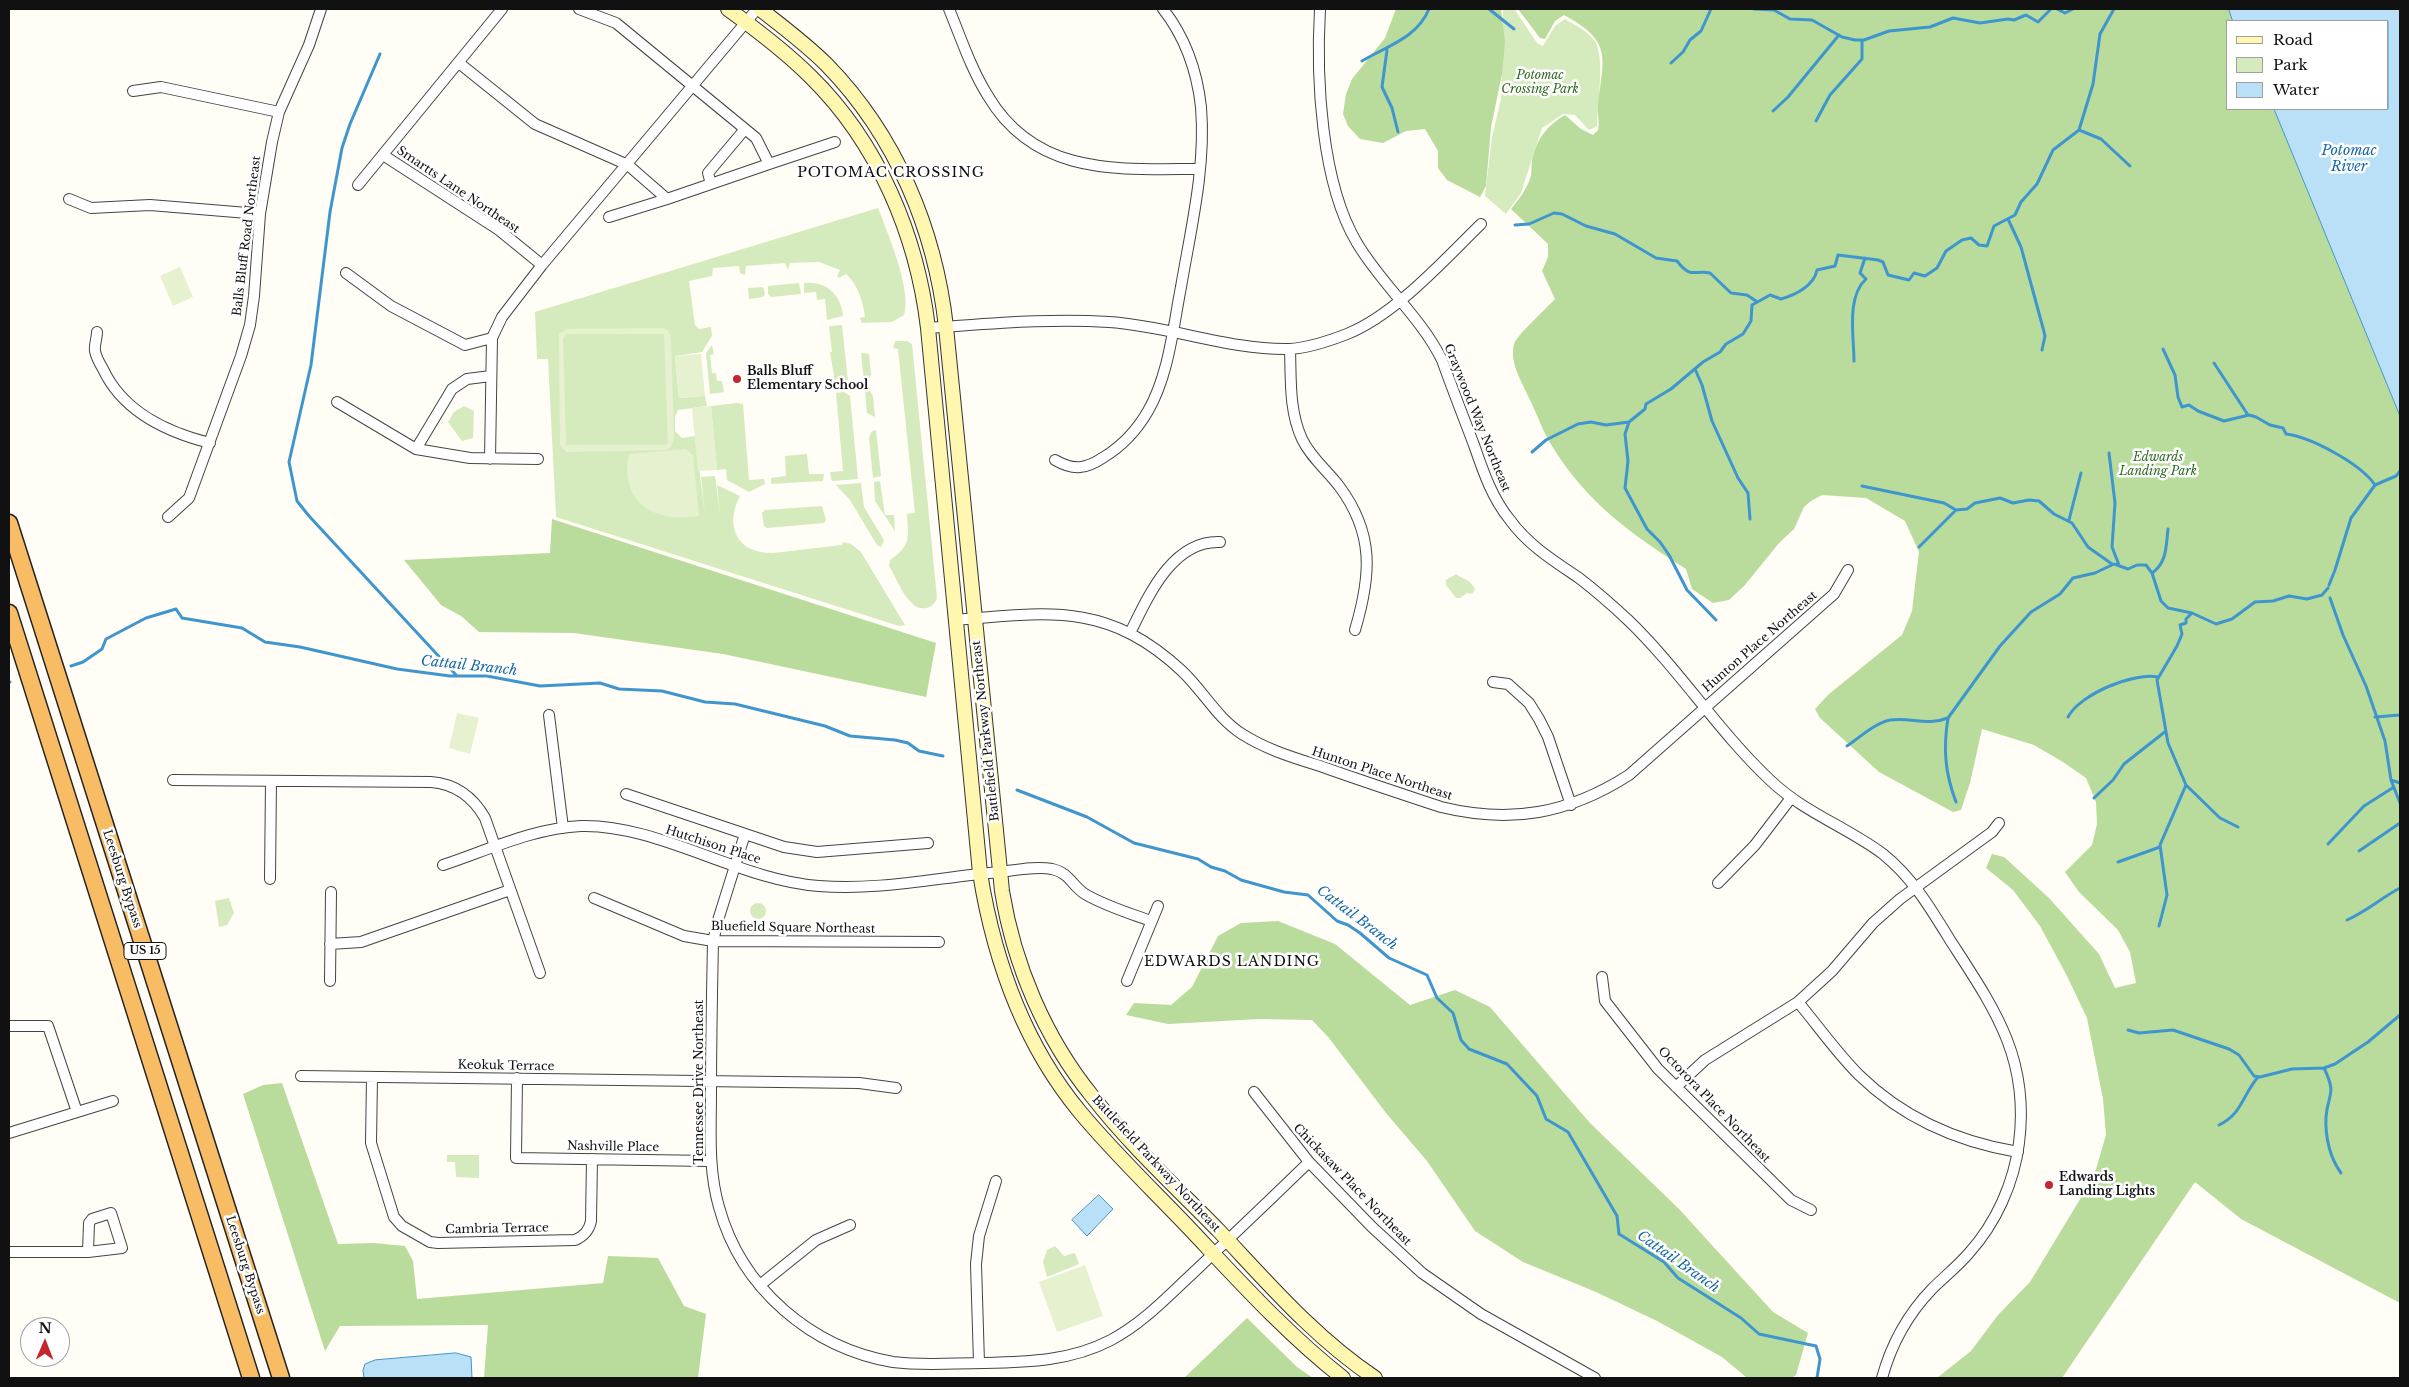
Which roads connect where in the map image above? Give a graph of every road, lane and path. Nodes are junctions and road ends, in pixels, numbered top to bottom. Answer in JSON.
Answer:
{"nodes":[{"id":1,"x":321,"y":9,"type":"edge"},
{"id":2,"x":502,"y":9,"type":"edge"},
{"id":3,"x":579,"y":9,"type":"edge"},
{"id":4,"x":728,"y":9,"type":"edge"},
{"id":5,"x":758,"y":9,"type":"edge"},
{"id":6,"x":949,"y":9,"type":"edge"},
{"id":7,"x":1163,"y":9,"type":"edge"},
{"id":8,"x":1320,"y":9,"type":"edge"},
{"id":9,"x":746,"y":21,"type":"junction"},
{"id":10,"x":459,"y":62,"type":"junction"},
{"id":11,"x":692,"y":85,"type":"junction"},
{"id":12,"x":133,"y":91,"type":"dead end"},
{"id":13,"x":279,"y":112,"type":"junction"},
{"id":14,"x":745,"y":129,"type":"junction"},
{"id":15,"x":835,"y":142,"type":"dead end"},
{"id":16,"x":383,"y":155,"type":"junction"},
{"id":17,"x":768,"y":164,"type":"junction"},
{"id":18,"x":628,"y":165,"type":"junction"},
{"id":19,"x":1200,"y":170,"type":"junction"},
{"id":20,"x":711,"y":184,"type":"junction"},
{"id":21,"x":358,"y":185,"type":"dead end"},
{"id":22,"x":69,"y":199,"type":"dead end"},
{"id":23,"x":667,"y":199,"type":"junction"},
{"id":24,"x":260,"y":214,"type":"junction"},
{"id":25,"x":609,"y":217,"type":"dead end"},
{"id":26,"x":1481,"y":224,"type":"dead end"},
{"id":27,"x":542,"y":265,"type":"junction"},
{"id":28,"x":346,"y":273,"type":"dead end"},
{"id":29,"x":1400,"y":300,"type":"junction"},
{"id":30,"x":946,"y":327,"type":"junction"},
{"id":31,"x":928,"y":328,"type":"junction"},
{"id":32,"x":1173,"y":331,"type":"junction"},
{"id":33,"x":97,"y":332,"type":"dead end"},
{"id":34,"x":492,"y":338,"type":"junction"},
{"id":35,"x":1290,"y":349,"type":"junction"},
{"id":36,"x":491,"y":376,"type":"junction"},
{"id":37,"x":337,"y":402,"type":"dead end"},
{"id":38,"x":210,"y":443,"type":"junction"},
{"id":39,"x":416,"y":449,"type":"junction"},
{"id":40,"x":490,"y":459,"type":"junction"},
{"id":41,"x":538,"y":459,"type":"dead end"},
{"id":42,"x":1055,"y":460,"type":"dead end"},
{"id":43,"x":168,"y":516,"type":"dead end"},
{"id":44,"x":9,"y":523,"type":"edge"},
{"id":45,"x":1220,"y":542,"type":"dead end"},
{"id":46,"x":1848,"y":570,"type":"dead end"},
{"id":47,"x":9,"y":613,"type":"edge"},
{"id":48,"x":975,"y":618,"type":"junction"},
{"id":49,"x":956,"y":620,"type":"junction"},
{"id":50,"x":1355,"y":630,"type":"dead end"},
{"id":51,"x":1130,"y":633,"type":"junction"},
{"id":52,"x":1493,"y":682,"type":"dead end"},
{"id":53,"x":1704,"y":708,"type":"junction"},
{"id":54,"x":549,"y":715,"type":"dead end"},
{"id":55,"x":174,"y":780,"type":"dead end"},
{"id":56,"x":271,"y":781,"type":"junction"},
{"id":57,"x":626,"y":794,"type":"dead end"},
{"id":58,"x":1791,"y":798,"type":"junction"},
{"id":59,"x":1571,"y":805,"type":"junction"},
{"id":60,"x":1999,"y":823,"type":"dead end"},
{"id":61,"x":563,"y":828,"type":"junction"},
{"id":62,"x":745,"y":834,"type":"junction"},
{"id":63,"x":928,"y":843,"type":"dead end"},
{"id":64,"x":495,"y":847,"type":"junction"},
{"id":65,"x":443,"y":865,"type":"dead end"},
{"id":66,"x":736,"y":866,"type":"junction"},
{"id":67,"x":1000,"y":872,"type":"junction"},
{"id":68,"x":980,"y":873,"type":"junction"},
{"id":69,"x":270,"y":879,"type":"dead end"},
{"id":70,"x":1718,"y":882,"type":"dead end"},
{"id":71,"x":1916,"y":887,"type":"junction"},
{"id":72,"x":510,"y":890,"type":"junction"},
{"id":73,"x":331,"y":892,"type":"dead end"},
{"id":74,"x":594,"y":898,"type":"dead end"},
{"id":75,"x":1158,"y":906,"type":"dead end"},
{"id":76,"x":1151,"y":921,"type":"junction"},
{"id":77,"x":713,"y":941,"type":"junction"},
{"id":78,"x":939,"y":942,"type":"dead end"},
{"id":79,"x":330,"y":944,"type":"junction"},
{"id":80,"x":540,"y":973,"type":"dead end"},
{"id":81,"x":1602,"y":977,"type":"dead end"},
{"id":82,"x":330,"y":981,"type":"dead end"},
{"id":83,"x":1127,"y":981,"type":"dead end"},
{"id":84,"x":1798,"y":1002,"type":"junction"},
{"id":85,"x":9,"y":1026,"type":"edge"},
{"id":86,"x":301,"y":1076,"type":"dead end"},
{"id":87,"x":372,"y":1077,"type":"junction"},
{"id":88,"x":517,"y":1078,"type":"junction"},
{"id":89,"x":711,"y":1081,"type":"junction"},
{"id":90,"x":1676,"y":1087,"type":"junction"},
{"id":91,"x":896,"y":1088,"type":"dead end"},
{"id":92,"x":1254,"y":1092,"type":"dead end"},
{"id":93,"x":113,"y":1101,"type":"dead end"},
{"id":94,"x":77,"y":1112,"type":"junction"},
{"id":95,"x":9,"y":1133,"type":"edge"},
{"id":96,"x":2018,"y":1152,"type":"junction"},
{"id":97,"x":592,"y":1159,"type":"junction"},
{"id":98,"x":710,"y":1160,"type":"junction"},
{"id":99,"x":1309,"y":1162,"type":"junction"},
{"id":100,"x":996,"y":1181,"type":"dead end"},
{"id":101,"x":1811,"y":1210,"type":"dead end"},
{"id":102,"x":850,"y":1225,"type":"dead end"},
{"id":103,"x":1228,"y":1240,"type":"junction"},
{"id":104,"x":9,"y":1252,"type":"edge"},
{"id":105,"x":88,"y":1252,"type":"dead end"},
{"id":106,"x":1213,"y":1254,"type":"junction"},
{"id":107,"x":760,"y":1285,"type":"junction"},
{"id":108,"x":979,"y":1363,"type":"junction"},
{"id":109,"x":251,"y":1378,"type":"edge"},
{"id":110,"x":281,"y":1378,"type":"edge"},
{"id":111,"x":1343,"y":1378,"type":"edge"},
{"id":112,"x":1375,"y":1378,"type":"edge"},
{"id":113,"x":1596,"y":1378,"type":"edge"},
{"id":114,"x":1882,"y":1378,"type":"edge"}],
"edges":[{"from":1,"to":13,"type":"street","name":"Balls Bluff Road Northeast"},
{"from":2,"to":10,"type":"street","name":"Smartts Lane Northeast"},
{"from":3,"to":11,"type":"street"},
{"from":4,"to":9,"type":"main road","name":"Battlefield Parkway Northeast"},
{"from":5,"to":9,"type":"street"},
{"from":5,"to":30,"type":"main road","name":"Battlefield Parkway Northeast"},
{"from":6,"to":19,"type":"street"},
{"from":7,"to":19,"type":"street"},
{"from":8,"to":29,"type":"street","name":"Graywood Way Northeast"},
{"from":9,"to":11,"type":"street"},
{"from":9,"to":31,"type":"main road","name":"Battlefield Parkway Northeast"},
{"from":10,"to":16,"type":"street","name":"Smartts Lane Northeast"},
{"from":10,"to":18,"type":"street"},
{"from":11,"to":14,"type":"street"},
{"from":11,"to":18,"type":"street"},
{"from":12,"to":13,"type":"street"},
{"from":13,"to":24,"type":"street","name":"Balls Bluff Road Northeast"},
{"from":14,"to":17,"type":"street"},
{"from":14,"to":20,"type":"street"},
{"from":15,"to":17,"type":"street"},
{"from":16,"to":21,"type":"street","name":"Smartts Lane Northeast"},
{"from":16,"to":27,"type":"street","name":"Smartts Lane Northeast"},
{"from":17,"to":20,"type":"street"},
{"from":18,"to":23,"type":"street"},
{"from":18,"to":27,"type":"street"},
{"from":19,"to":32,"type":"street"},
{"from":20,"to":23,"type":"street"},
{"from":22,"to":24,"type":"street"},
{"from":23,"to":25,"type":"street"},
{"from":24,"to":38,"type":"street","name":"Balls Bluff Road Northeast"},
{"from":26,"to":29,"type":"street"},
{"from":27,"to":34,"type":"street"},
{"from":28,"to":34,"type":"street"},
{"from":29,"to":35,"type":"street"},
{"from":29,"to":53,"type":"street","name":"Graywood Way Northeast"},
{"from":30,"to":31,"type":"street"},
{"from":30,"to":32,"type":"street"},
{"from":30,"to":48,"type":"main road","name":"Battlefield Parkway Northeast"},
{"from":31,"to":49,"type":"main road","name":"Battlefield Parkway Northeast"},
{"from":32,"to":35,"type":"street"},
{"from":32,"to":42,"type":"street"},
{"from":33,"to":38,"type":"street"},
{"from":34,"to":36,"type":"street"},
{"from":35,"to":50,"type":"street"},
{"from":36,"to":39,"type":"street"},
{"from":36,"to":40,"type":"street"},
{"from":37,"to":39,"type":"street"},
{"from":38,"to":43,"type":"street","name":"Balls Bluff Road Northeast"},
{"from":39,"to":40,"type":"street"},
{"from":40,"to":41,"type":"street"},
{"from":44,"to":110,"type":"highway","name":"Leesburg Bypass","number":"US 15"},
{"from":45,"to":51,"type":"street"},
{"from":46,"to":53,"type":"street","name":"Hunton Place Northeast"},
{"from":47,"to":109,"type":"highway","number":"US 15"},
{"from":48,"to":49,"type":"street","name":"Hunton Place Northeast"},
{"from":48,"to":51,"type":"street","name":"Hunton Place Northeast"},
{"from":48,"to":67,"type":"main road","name":"Battlefield Parkway Northeast"},
{"from":49,"to":68,"type":"main road","name":"Battlefield Parkway Northeast"},
{"from":51,"to":59,"type":"street","name":"Hunton Place Northeast"},
{"from":52,"to":59,"type":"street"},
{"from":53,"to":58,"type":"street","name":"Graywood Way Northeast"},
{"from":53,"to":59,"type":"street","name":"Hunton Place Northeast"},
{"from":54,"to":61,"type":"street"},
{"from":55,"to":56,"type":"street"},
{"from":56,"to":64,"type":"street"},
{"from":56,"to":69,"type":"street"},
{"from":57,"to":62,"type":"street"},
{"from":58,"to":70,"type":"street"},
{"from":58,"to":71,"type":"street","name":"Graywood Way Northeast"},
{"from":60,"to":71,"type":"street"},
{"from":61,"to":64,"type":"street","name":"Hutchison Place"},
{"from":61,"to":66,"type":"street","name":"Hutchison Place"},
{"from":62,"to":63,"type":"street"},
{"from":62,"to":66,"type":"street","name":"Tennessee Drive Northeast"},
{"from":64,"to":65,"type":"street","name":"Hutchison Place"},
{"from":64,"to":72,"type":"street"},
{"from":66,"to":68,"type":"street","name":"Hutchison Place"},
{"from":66,"to":77,"type":"street","name":"Tennessee Drive Northeast"},
{"from":67,"to":68,"type":"street","name":"Hutchison Place"},
{"from":67,"to":76,"type":"street","name":"Hutchison Place"},
{"from":67,"to":103,"type":"main road","name":"Battlefield Parkway Northeast"},
{"from":68,"to":106,"type":"main road","name":"Battlefield Parkway Northeast"},
{"from":71,"to":84,"type":"street"},
{"from":71,"to":96,"type":"street","name":"Graywood Way Northeast"},
{"from":72,"to":79,"type":"street"},
{"from":72,"to":80,"type":"street"},
{"from":73,"to":79,"type":"street"},
{"from":74,"to":77,"type":"street","name":"Bluefield Square Northeast"},
{"from":75,"to":76,"type":"street"},
{"from":76,"to":83,"type":"street"},
{"from":77,"to":78,"type":"street","name":"Bluefield Square Northeast"},
{"from":77,"to":89,"type":"street","name":"Tennessee Drive Northeast"},
{"from":79,"to":82,"type":"street"},
{"from":81,"to":90,"type":"street","name":"Octorora Place Northeast"},
{"from":84,"to":90,"type":"street"},
{"from":84,"to":96,"type":"street"},
{"from":85,"to":94,"type":"street"},
{"from":86,"to":87,"type":"street","name":"Keokuk Terrace"},
{"from":87,"to":88,"type":"street","name":"Keokuk Terrace"},
{"from":87,"to":97,"type":"street","name":"Cambria Terrace"},
{"from":88,"to":89,"type":"street","name":"Keokuk Terrace"},
{"from":88,"to":97,"type":"street","name":"Nashville Place"},
{"from":89,"to":91,"type":"street","name":"Keokuk Terrace"},
{"from":89,"to":98,"type":"street","name":"Tennessee Drive Northeast"},
{"from":90,"to":101,"type":"street","name":"Octorora Place Northeast"},
{"from":92,"to":99,"type":"street","name":"Chickasaw Place Northeast"},
{"from":93,"to":94,"type":"street"},
{"from":94,"to":95,"type":"street"},
{"from":96,"to":114,"type":"street","name":"Graywood Way Northeast"},
{"from":97,"to":98,"type":"street","name":"Nashville Place"},
{"from":98,"to":107,"type":"street","name":"Tennessee Drive Northeast"},
{"from":99,"to":103,"type":"street","name":"Tennessee Drive Northeast"},
{"from":99,"to":113,"type":"street","name":"Chickasaw Place Northeast"},
{"from":100,"to":108,"type":"street"},
{"from":102,"to":107,"type":"street"},
{"from":103,"to":106,"type":"street","name":"Tennessee Drive Northeast"},
{"from":103,"to":112,"type":"main road","name":"Battlefield Parkway Northeast"},
{"from":104,"to":105,"type":"street"},
{"from":106,"to":108,"type":"street","name":"Tennessee Drive Northeast"},
{"from":106,"to":111,"type":"main road","name":"Battlefield Parkway Northeast"},
{"from":107,"to":108,"type":"street","name":"Tennessee Drive Northeast"}]}
